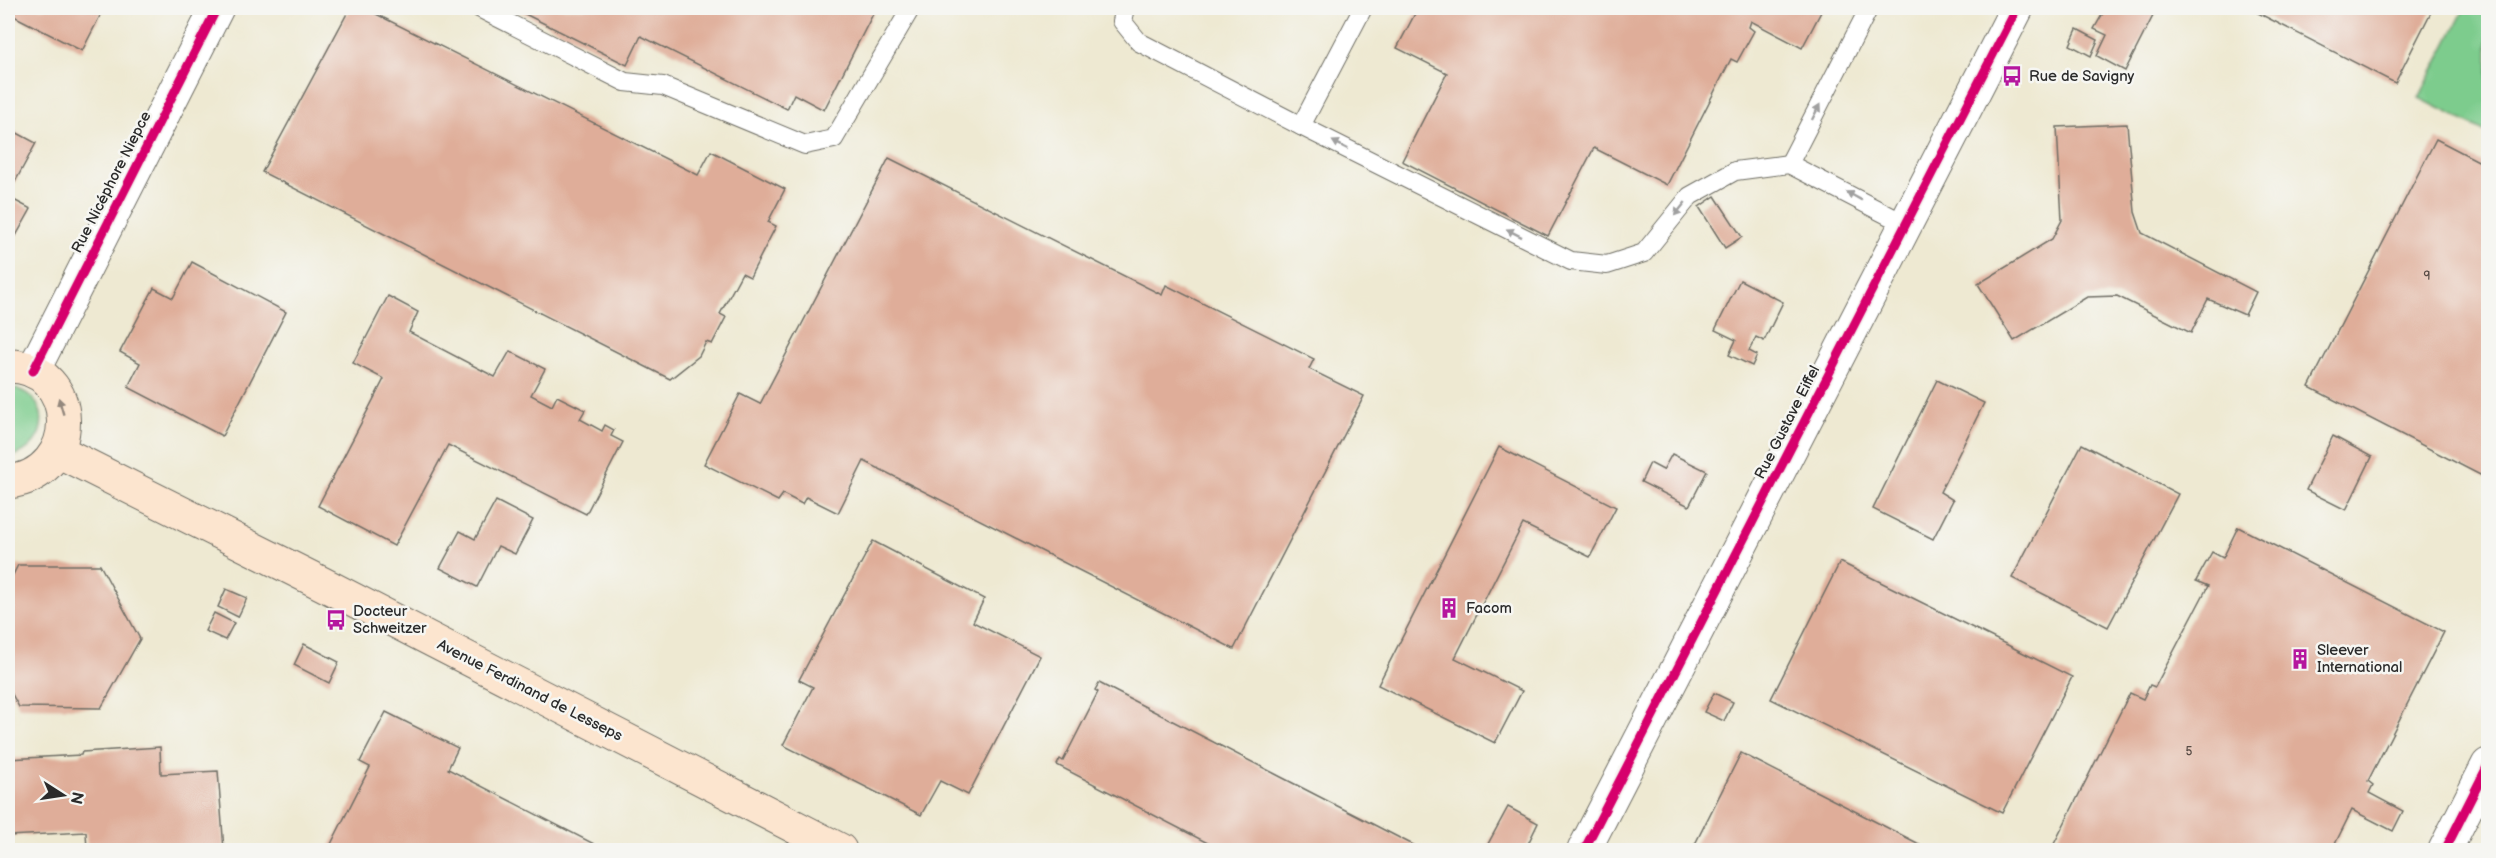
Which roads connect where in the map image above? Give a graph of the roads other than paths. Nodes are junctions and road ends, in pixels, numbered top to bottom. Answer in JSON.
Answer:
{"nodes":[{"id":1,"x":217,"y":8,"type":"edge"},
{"id":2,"x":479,"y":8,"type":"edge"},
{"id":3,"x":911,"y":8,"type":"edge"},
{"id":4,"x":1125,"y":8,"type":"edge"},
{"id":5,"x":1363,"y":8,"type":"edge"},
{"id":6,"x":1869,"y":8,"type":"edge"},
{"id":7,"x":2017,"y":8,"type":"edge"},
{"id":8,"x":1301,"y":126,"type":"junction"},
{"id":9,"x":1789,"y":164,"type":"junction"},
{"id":10,"x":1905,"y":224,"type":"junction"},
{"id":11,"x":20,"y":369,"type":"edge"},
{"id":12,"x":58,"y":451,"type":"junction"},
{"id":13,"x":8,"y":482,"type":"edge"},
{"id":14,"x":2488,"y":765,"type":"edge"},
{"id":15,"x":840,"y":850,"type":"edge"},
{"id":16,"x":1584,"y":850,"type":"edge"},
{"id":17,"x":2445,"y":850,"type":"edge"}],
"edges":[{"from":1,"to":11,"type":"street","name":"Rue Nicéphore Niepce"},
{"from":2,"to":3,"type":"lane"},
{"from":4,"to":8,"type":"lane"},
{"from":5,"to":8,"type":"lane"},
{"from":9,"to":6,"type":"lane","one_way":true},
{"from":7,"to":10,"type":"street","name":"Rue Gustave Eiffel"},
{"from":9,"to":8,"type":"lane","one_way":true},
{"from":10,"to":9,"type":"lane","one_way":true},
{"from":10,"to":16,"type":"street","name":"Rue Gustave Eiffel"},
{"from":12,"to":11,"type":"main road","one_way":true},
{"from":12,"to":13,"type":"main road"},
{"from":12,"to":15,"type":"main road","name":"Avenue Ferdinand de Lesseps"},
{"from":14,"to":17,"type":"street"}]}
